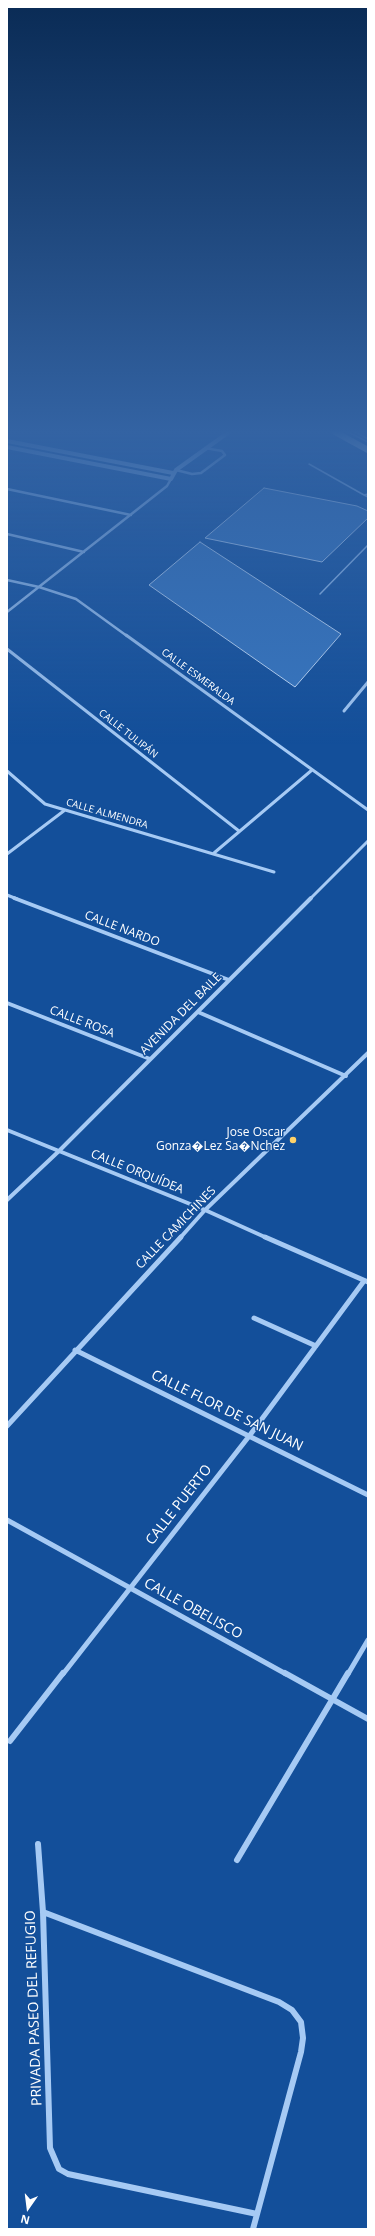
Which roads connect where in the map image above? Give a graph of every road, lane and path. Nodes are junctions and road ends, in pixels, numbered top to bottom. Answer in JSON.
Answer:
{"nodes":[{"id":1,"x":17,"y":536,"type":"edge"},
{"id":2,"x":104,"y":536,"type":"edge"},
{"id":3,"x":368,"y":545,"type":"edge"},
{"id":4,"x":84,"y":552,"type":"junction"},
{"id":5,"x":7,"y":580,"type":"edge"},
{"id":6,"x":39,"y":587,"type":"junction"},
{"id":7,"x":320,"y":594,"type":"dead end"},
{"id":8,"x":7,"y":612,"type":"edge"},
{"id":9,"x":7,"y":649,"type":"edge"},
{"id":10,"x":368,"y":682,"type":"edge"},
{"id":11,"x":344,"y":711,"type":"dead end"},
{"id":12,"x":312,"y":770,"type":"junction"},
{"id":13,"x":7,"y":771,"type":"edge"},
{"id":14,"x":65,"y":810,"type":"junction"},
{"id":15,"x":368,"y":810,"type":"edge"},
{"id":16,"x":239,"y":831,"type":"junction"},
{"id":17,"x":368,"y":840,"type":"edge"},
{"id":18,"x":214,"y":853,"type":"junction"},
{"id":19,"x":7,"y":854,"type":"edge"},
{"id":20,"x":274,"y":872,"type":"dead end"},
{"id":21,"x":7,"y":895,"type":"edge"},
{"id":22,"x":229,"y":980,"type":"junction"},
{"id":23,"x":7,"y":1003,"type":"edge"},
{"id":24,"x":198,"y":1012,"type":"junction"},
{"id":25,"x":368,"y":1053,"type":"edge"},
{"id":26,"x":150,"y":1059,"type":"junction"},
{"id":27,"x":346,"y":1076,"type":"junction"},
{"id":28,"x":7,"y":1130,"type":"edge"},
{"id":29,"x":59,"y":1151,"type":"junction"},
{"id":30,"x":7,"y":1200,"type":"edge"},
{"id":31,"x":205,"y":1210,"type":"junction"},
{"id":32,"x":366,"y":1282,"type":"edge"},
{"id":33,"x":254,"y":1318,"type":"dead end"},
{"id":34,"x":316,"y":1346,"type":"junction"},
{"id":35,"x":75,"y":1350,"type":"junction"},
{"id":36,"x":7,"y":1426,"type":"edge"},
{"id":37,"x":250,"y":1435,"type":"junction"},
{"id":38,"x":368,"y":1495,"type":"edge"},
{"id":39,"x":7,"y":1520,"type":"edge"},
{"id":40,"x":129,"y":1588,"type":"junction"},
{"id":41,"x":368,"y":1640,"type":"edge"},
{"id":42,"x":332,"y":1699,"type":"junction"},
{"id":43,"x":368,"y":1719,"type":"edge"},
{"id":44,"x":10,"y":1741,"type":"dead end"},
{"id":45,"x":38,"y":1844,"type":"dead end"},
{"id":46,"x":237,"y":1860,"type":"dead end"},
{"id":47,"x":43,"y":1912,"type":"junction"},
{"id":48,"x":257,"y":2214,"type":"junction"},
{"id":49,"x":253,"y":2229,"type":"edge"}],
"edges":[{"from":1,"to":4,"type":"street"},
{"from":2,"to":4,"type":"street"},
{"from":3,"to":7,"type":"lane"},
{"from":4,"to":6,"type":"street"},
{"from":5,"to":6,"type":"street","name":"CALLE ESMERALDA"},
{"from":6,"to":8,"type":"street"},
{"from":6,"to":12,"type":"street","name":"CALLE ESMERALDA"},
{"from":9,"to":16,"type":"street","name":"CALLE TULIPÁN"},
{"from":10,"to":11,"type":"street"},
{"from":12,"to":15,"type":"street","name":"CALLE ESMERALDA"},
{"from":12,"to":16,"type":"street"},
{"from":13,"to":14,"type":"street","name":"CALLE ALMENDRA"},
{"from":14,"to":18,"type":"street","name":"CALLE ALMENDRA"},
{"from":14,"to":19,"type":"street"},
{"from":16,"to":18,"type":"street"},
{"from":17,"to":22,"type":"street","name":"AVENIDA DEL BAILE"},
{"from":18,"to":20,"type":"street","name":"CALLE ALMENDRA"},
{"from":21,"to":22,"type":"street","name":"CALLE NARDO"},
{"from":22,"to":24,"type":"street","name":"AVENIDA DEL BAILE"},
{"from":23,"to":26,"type":"street","name":"CALLE ROSA"},
{"from":24,"to":26,"type":"street","name":"AVENIDA DEL BAILE"},
{"from":24,"to":27,"type":"street"},
{"from":25,"to":27,"type":"street","name":"CALLE CAMICHINES"},
{"from":26,"to":29,"type":"street","name":"AVENIDA DEL BAILE"},
{"from":27,"to":31,"type":"street","name":"CALLE CAMICHINES"},
{"from":28,"to":29,"type":"street","name":"CALLE ORQUÍDEA"},
{"from":29,"to":30,"type":"street","name":"AVENIDA DEL BAILE"},
{"from":29,"to":31,"type":"street","name":"CALLE ORQUÍDEA"},
{"from":31,"to":32,"type":"street","name":"CALLE ORQUÍDEA"},
{"from":31,"to":35,"type":"street","name":"CALLE CAMICHINES"},
{"from":32,"to":34,"type":"street","name":"CALLE PUERTO"},
{"from":33,"to":34,"type":"street"},
{"from":34,"to":37,"type":"street","name":"CALLE PUERTO"},
{"from":35,"to":36,"type":"street","name":"CALLE CAMICHINES"},
{"from":35,"to":37,"type":"street","name":"CALLE FLOR DE SAN JUAN"},
{"from":37,"to":38,"type":"street","name":"CALLE FLOR DE SAN JUAN"},
{"from":37,"to":40,"type":"street","name":"CALLE PUERTO"},
{"from":39,"to":40,"type":"street","name":"CALLE OBELISCO"},
{"from":40,"to":42,"type":"street","name":"CALLE OBELISCO"},
{"from":40,"to":44,"type":"street","name":"CALLE PUERTO"},
{"from":41,"to":42,"type":"street"},
{"from":42,"to":43,"type":"street","name":"CALLE OBELISCO"},
{"from":42,"to":46,"type":"street"},
{"from":45,"to":47,"type":"street","name":"PRIVADA PASEO DEL REFUGIO"},
{"from":47,"to":48,"type":"street","name":"PRIVADA PASEO DEL REFUGIO"},
{"from":47,"to":48,"type":"street"},
{"from":48,"to":49,"type":"street"}]}
